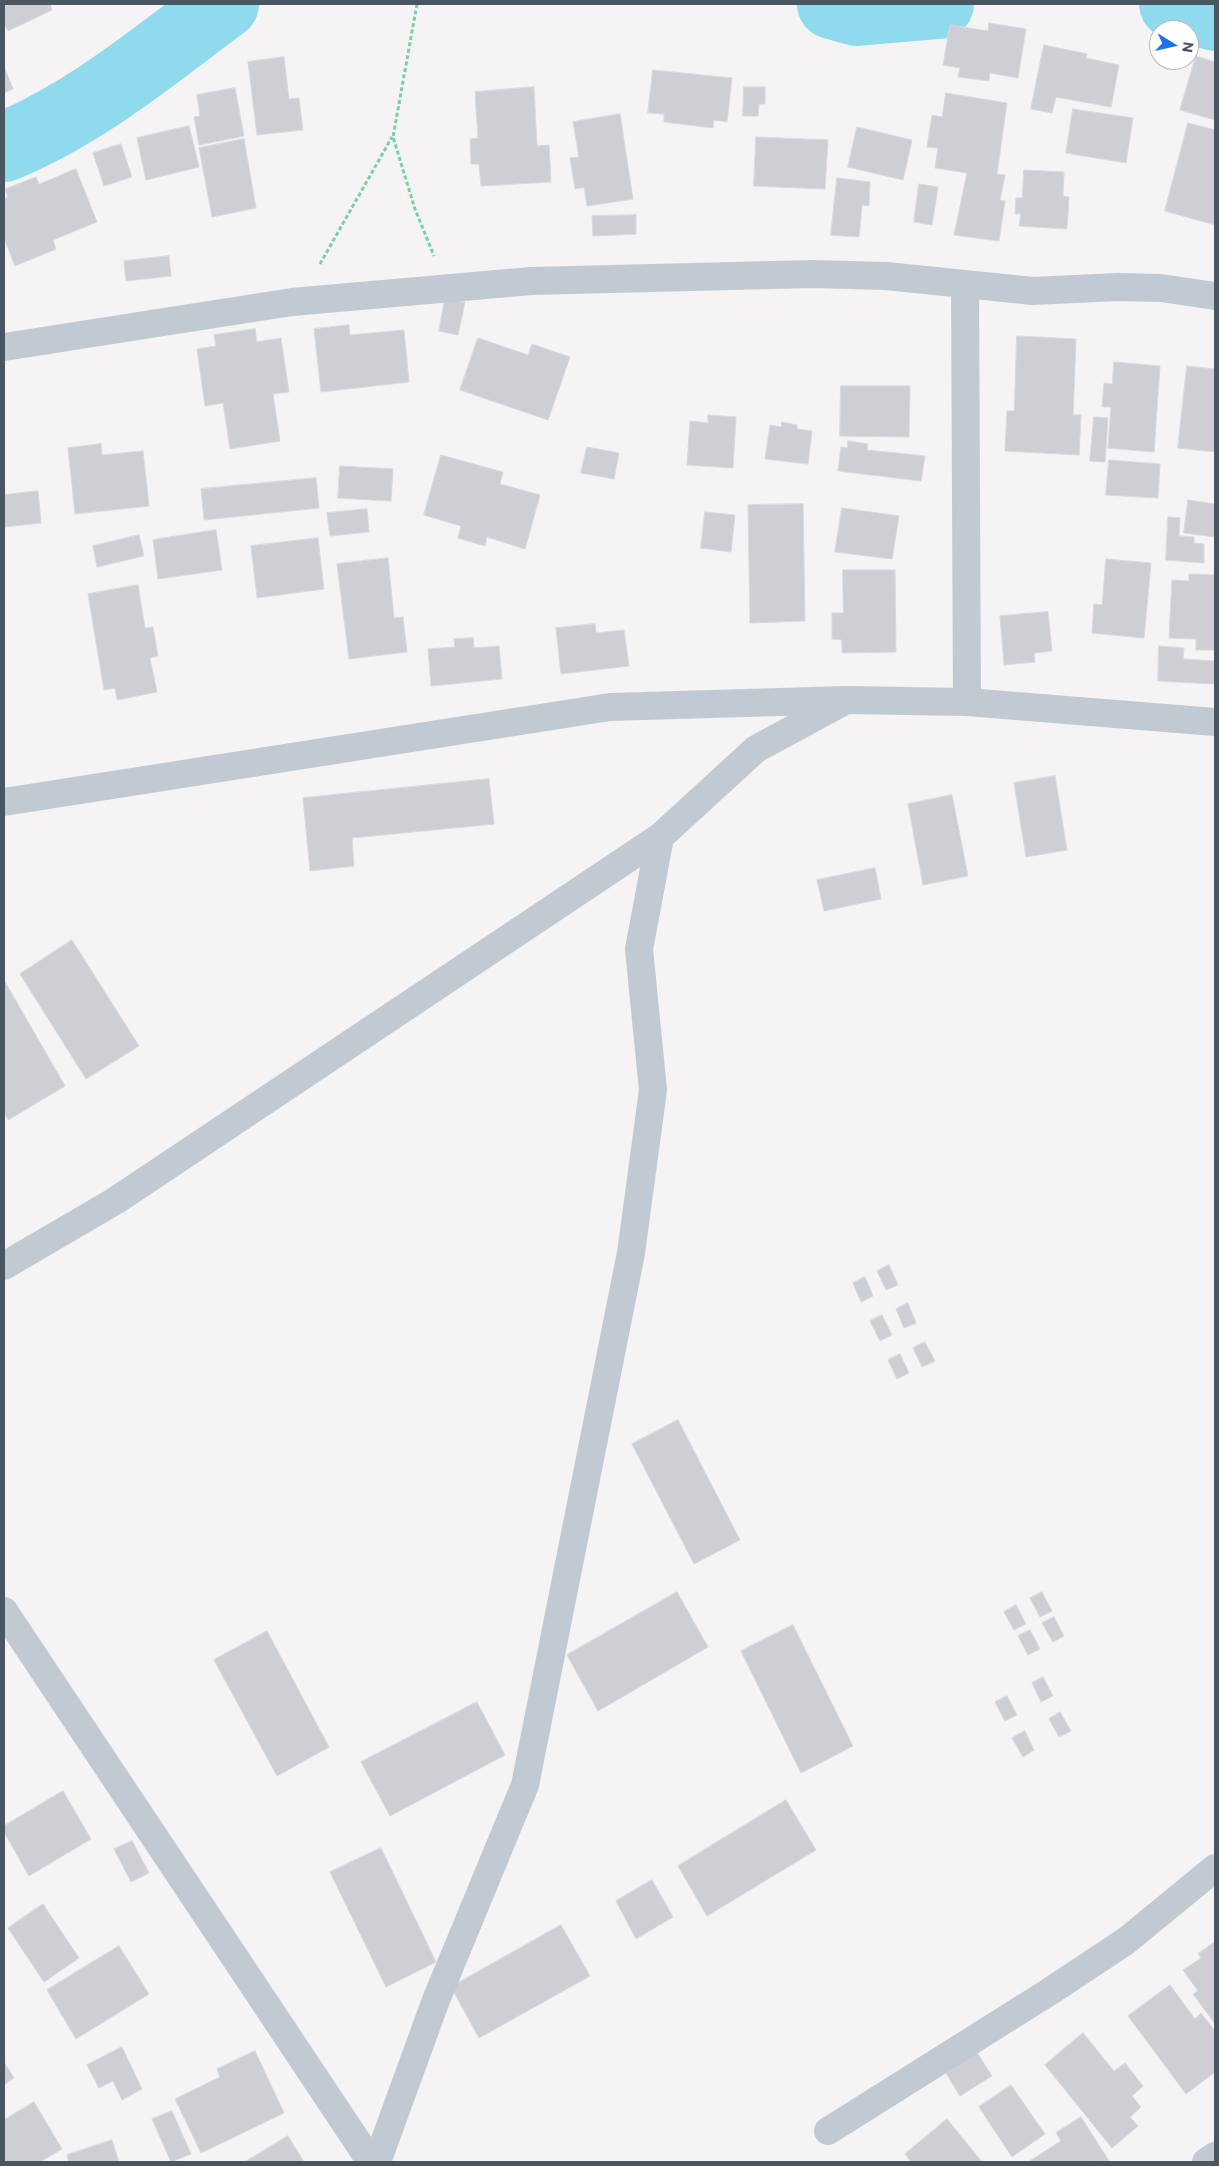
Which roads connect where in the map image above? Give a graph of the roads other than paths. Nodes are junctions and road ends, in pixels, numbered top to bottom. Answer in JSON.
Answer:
{"nodes":[{"id":1,"x":965,"y":286,"type":"junction"},
{"id":2,"x":1215,"y":296,"type":"edge"},
{"id":3,"x":4,"y":347,"type":"edge"},
{"id":4,"x":847,"y":700,"type":"junction"},
{"id":5,"x":968,"y":702,"type":"junction"},
{"id":6,"x":1215,"y":722,"type":"edge"},
{"id":7,"x":4,"y":802,"type":"edge"},
{"id":8,"x":660,"y":838,"type":"junction"},
{"id":9,"x":4,"y":1266,"type":"edge"},
{"id":10,"x":4,"y":1611,"type":"edge"},
{"id":11,"x":1215,"y":1868,"type":"edge"},
{"id":12,"x":828,"y":2132,"type":"dead end"},
{"id":13,"x":1215,"y":2156,"type":"edge"},
{"id":14,"x":371,"y":2162,"type":"edge"},
{"id":15,"x":377,"y":2162,"type":"edge"},
{"id":16,"x":1206,"y":2162,"type":"edge"}],
"edges":[{"from":1,"to":2,"type":"street"},
{"from":1,"to":3,"type":"street"},
{"from":1,"to":5,"type":"street"},
{"from":4,"to":5,"type":"street"},
{"from":4,"to":7,"type":"street"},
{"from":4,"to":8,"type":"street"},
{"from":5,"to":6,"type":"street"},
{"from":8,"to":9,"type":"street"},
{"from":8,"to":15,"type":"street"},
{"from":10,"to":14,"type":"street"},
{"from":11,"to":12,"type":"street"},
{"from":13,"to":16,"type":"street"}]}
